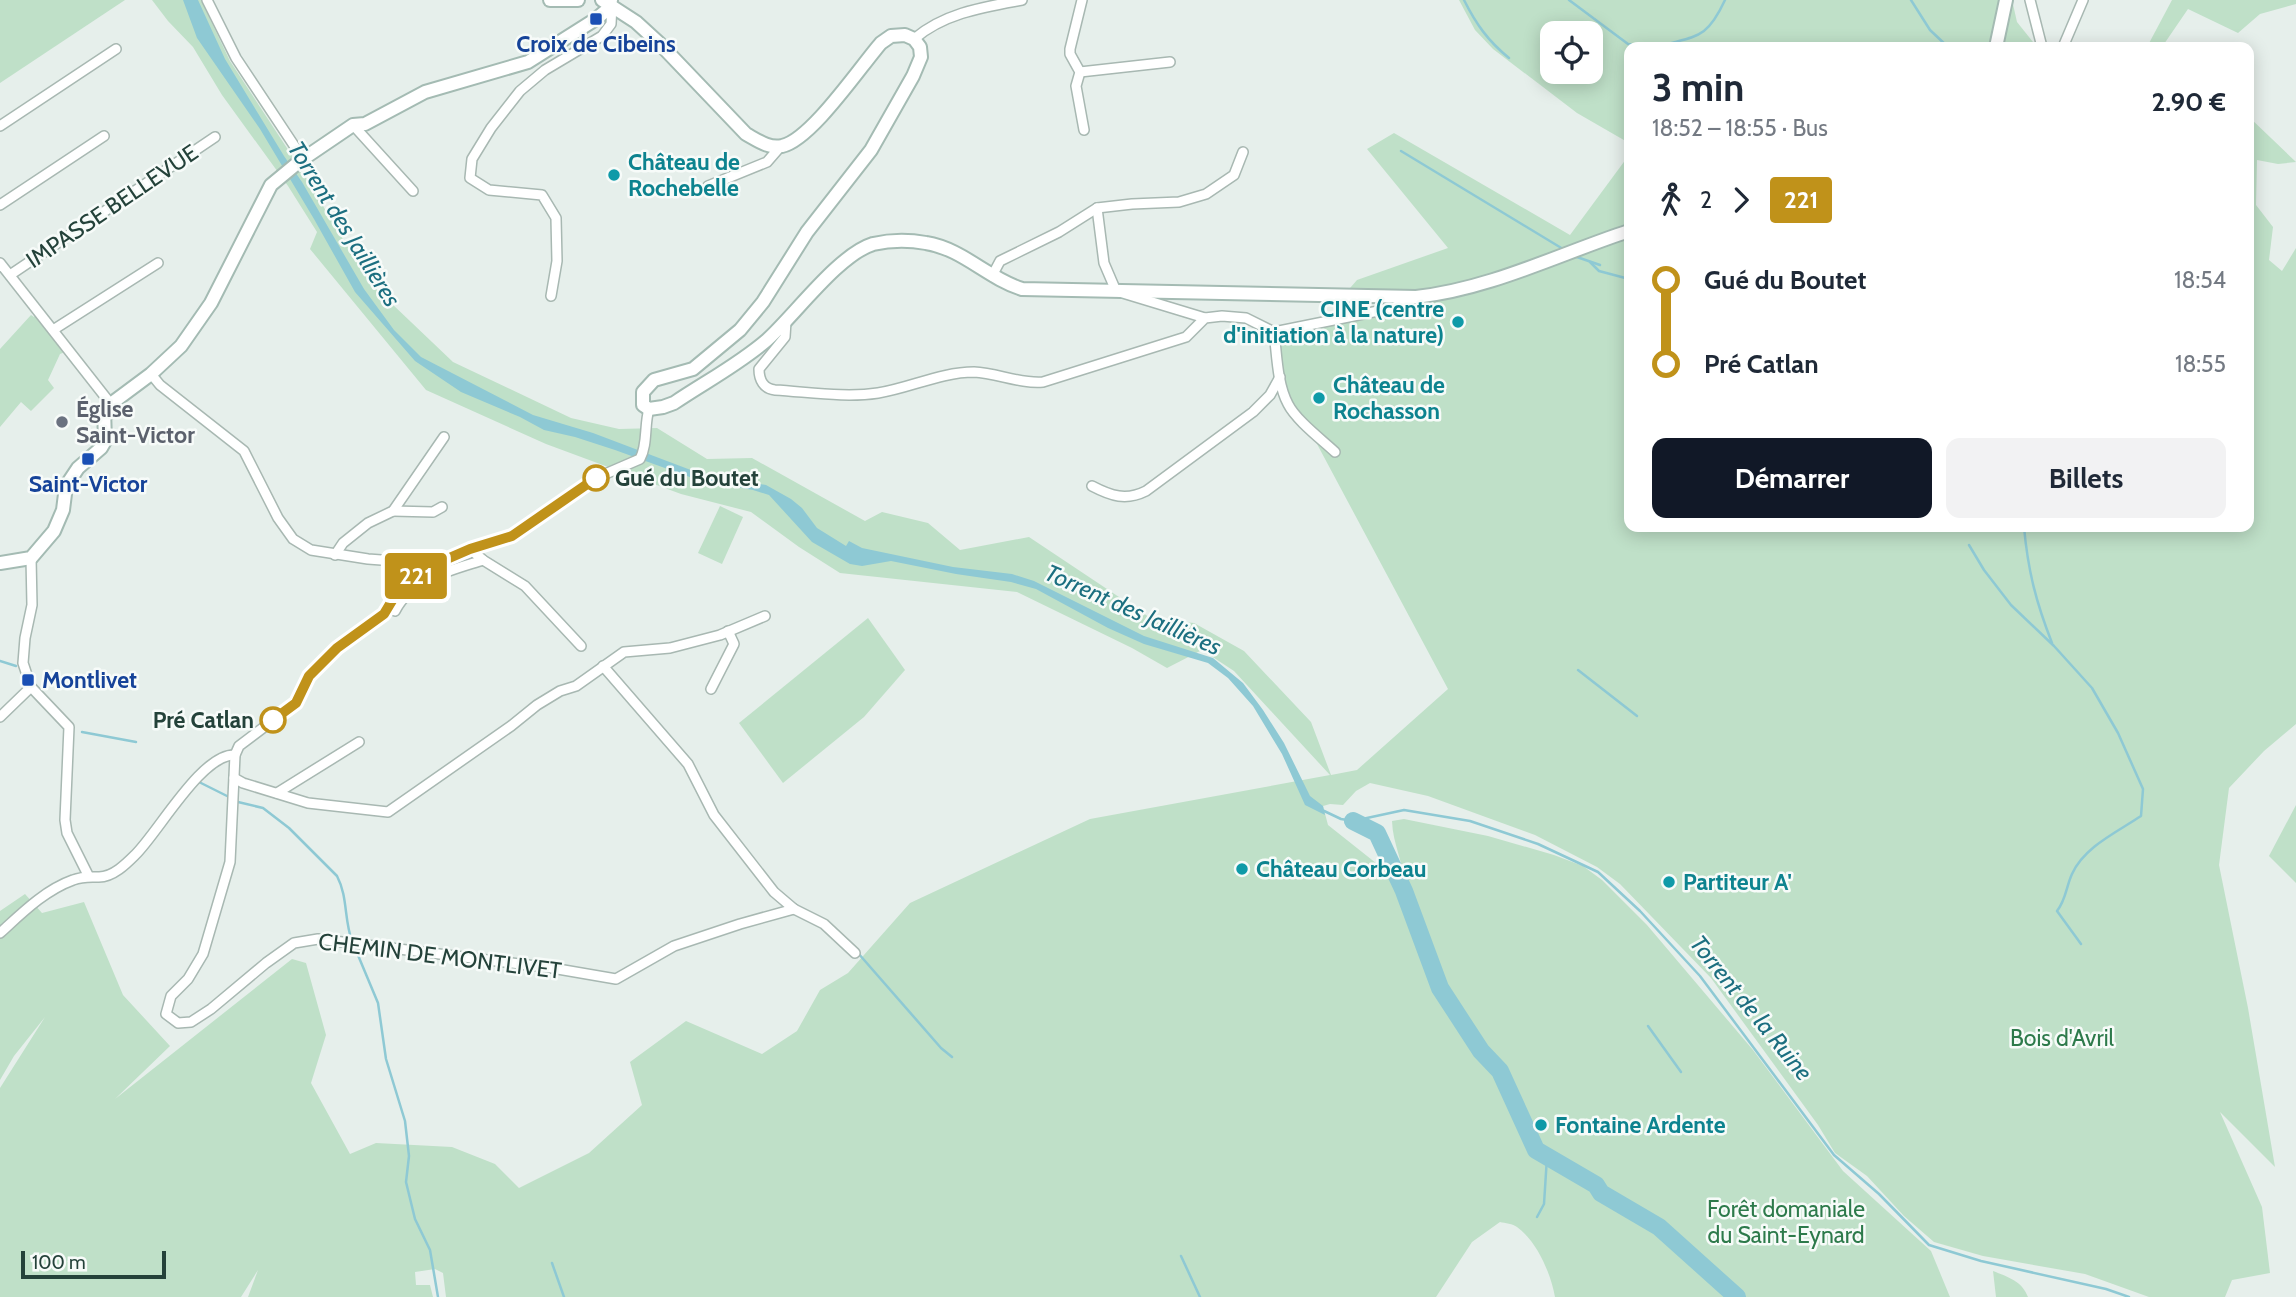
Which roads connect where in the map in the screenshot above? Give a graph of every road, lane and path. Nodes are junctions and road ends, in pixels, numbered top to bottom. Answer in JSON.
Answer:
{"nodes":[{"id":1,"x":207,"y":0,"type":"edge"},
{"id":2,"x":550,"y":0,"type":"edge"},
{"id":3,"x":578,"y":0,"type":"edge"},
{"id":4,"x":1022,"y":0,"type":"edge"},
{"id":5,"x":1082,"y":0,"type":"edge"},
{"id":6,"x":2006,"y":0,"type":"edge"},
{"id":7,"x":2030,"y":0,"type":"edge"},
{"id":8,"x":2082,"y":0,"type":"edge"},
{"id":9,"x":609,"y":2,"type":"edge"},
{"id":10,"x":914,"y":39,"type":"junction"},
{"id":11,"x":1997,"y":42,"type":"edge"},
{"id":12,"x":2041,"y":42,"type":"edge"},
{"id":13,"x":2065,"y":42,"type":"edge"},
{"id":14,"x":116,"y":49,"type":"dead end"},
{"id":15,"x":1170,"y":62,"type":"dead end"},
{"id":16,"x":1080,"y":72,"type":"junction"},
{"id":17,"x":352,"y":125,"type":"junction"},
{"id":18,"x":0,"y":126,"type":"edge"},
{"id":19,"x":1084,"y":130,"type":"dead end"},
{"id":20,"x":104,"y":136,"type":"dead end"},
{"id":21,"x":215,"y":137,"type":"dead end"},
{"id":22,"x":780,"y":147,"type":"junction"},
{"id":23,"x":1243,"y":152,"type":"dead end"},
{"id":24,"x":300,"y":161,"type":"junction"},
{"id":25,"x":708,"y":186,"type":"dead end"},
{"id":26,"x":413,"y":191,"type":"dead end"},
{"id":27,"x":0,"y":205,"type":"edge"},
{"id":28,"x":1097,"y":208,"type":"junction"},
{"id":29,"x":1624,"y":233,"type":"edge"},
{"id":30,"x":0,"y":263,"type":"edge"},
{"id":31,"x":158,"y":263,"type":"dead end"},
{"id":32,"x":10,"y":275,"type":"junction"},
{"id":33,"x":992,"y":276,"type":"junction"},
{"id":34,"x":1116,"y":291,"type":"junction"},
{"id":35,"x":551,"y":296,"type":"dead end"},
{"id":36,"x":1416,"y":297,"type":"junction"},
{"id":37,"x":1205,"y":318,"type":"junction"},
{"id":38,"x":786,"y":321,"type":"junction"},
{"id":39,"x":53,"y":330,"type":"junction"},
{"id":40,"x":1274,"y":332,"type":"junction"},
{"id":41,"x":151,"y":374,"type":"junction"},
{"id":42,"x":1280,"y":377,"type":"junction"},
{"id":43,"x":110,"y":403,"type":"junction"},
{"id":44,"x":649,"y":409,"type":"junction"},
{"id":45,"x":444,"y":437,"type":"dead end"},
{"id":46,"x":1335,"y":452,"type":"dead end"},
{"id":47,"x":1092,"y":486,"type":"dead end"},
{"id":48,"x":442,"y":507,"type":"dead end"},
{"id":49,"x":393,"y":511,"type":"junction"},
{"id":50,"x":470,"y":549,"type":"junction"},
{"id":51,"x":335,"y":555,"type":"junction"},
{"id":52,"x":31,"y":558,"type":"junction"},
{"id":53,"x":483,"y":560,"type":"junction"},
{"id":54,"x":0,"y":564,"type":"edge"},
{"id":55,"x":424,"y":569,"type":"junction"},
{"id":56,"x":395,"y":611,"type":"dead end"},
{"id":57,"x":765,"y":616,"type":"dead end"},
{"id":58,"x":728,"y":632,"type":"junction"},
{"id":59,"x":581,"y":646,"type":"dead end"},
{"id":60,"x":603,"y":666,"type":"junction"},
{"id":61,"x":31,"y":687,"type":"junction"},
{"id":62,"x":711,"y":689,"type":"dead end"},
{"id":63,"x":0,"y":717,"type":"edge"},
{"id":64,"x":359,"y":742,"type":"dead end"},
{"id":65,"x":235,"y":755,"type":"junction"},
{"id":66,"x":234,"y":778,"type":"junction"},
{"id":67,"x":277,"y":793,"type":"junction"},
{"id":68,"x":88,"y":875,"type":"junction"},
{"id":69,"x":794,"y":909,"type":"junction"},
{"id":70,"x":0,"y":933,"type":"edge"},
{"id":71,"x":855,"y":953,"type":"dead end"}],
"edges":[{"from":1,"to":24,"type":"street"},
{"from":2,"to":3,"type":"street"},
{"from":4,"to":10,"type":"street"},
{"from":5,"to":16,"type":"street"},
{"from":6,"to":11,"type":"street"},
{"from":7,"to":12,"type":"street"},
{"from":8,"to":13,"type":"street"},
{"from":9,"to":17,"type":"street"},
{"from":9,"to":22,"type":"street"},
{"from":9,"to":35,"type":"street"},
{"from":10,"to":22,"type":"street"},
{"from":10,"to":44,"type":"street"},
{"from":14,"to":18,"type":"street"},
{"from":15,"to":16,"type":"street"},
{"from":16,"to":19,"type":"street"},
{"from":17,"to":24,"type":"street"},
{"from":17,"to":26,"type":"street"},
{"from":20,"to":27,"type":"street"},
{"from":21,"to":32,"type":"street","name":"IMPASSE BELLEVUE"},
{"from":22,"to":25,"type":"street"},
{"from":23,"to":28,"type":"street"},
{"from":24,"to":41,"type":"street"},
{"from":28,"to":33,"type":"street"},
{"from":28,"to":34,"type":"street"},
{"from":29,"to":36,"type":"street"},
{"from":30,"to":32,"type":"street"},
{"from":31,"to":39,"type":"street"},
{"from":32,"to":39,"type":"street"},
{"from":33,"to":34,"type":"street"},
{"from":33,"to":38,"type":"street"},
{"from":34,"to":36,"type":"street"},
{"from":34,"to":37,"type":"street"},
{"from":36,"to":40,"type":"street"},
{"from":37,"to":38,"type":"street"},
{"from":37,"to":40,"type":"street"},
{"from":38,"to":44,"type":"street"},
{"from":39,"to":43,"type":"street"},
{"from":40,"to":42,"type":"street"},
{"from":41,"to":43,"type":"street"},
{"from":41,"to":51,"type":"street"},
{"from":42,"to":46,"type":"street"},
{"from":42,"to":47,"type":"street"},
{"from":43,"to":52,"type":"street"},
{"from":44,"to":50,"type":"street"},
{"from":45,"to":49,"type":"street"},
{"from":48,"to":49,"type":"street"},
{"from":49,"to":51,"type":"street"},
{"from":50,"to":53,"type":"street"},
{"from":50,"to":55,"type":"street"},
{"from":51,"to":55,"type":"street"},
{"from":52,"to":54,"type":"street"},
{"from":52,"to":61,"type":"street"},
{"from":53,"to":56,"type":"street"},
{"from":53,"to":59,"type":"street"},
{"from":55,"to":65,"type":"street"},
{"from":57,"to":58,"type":"street"},
{"from":58,"to":60,"type":"street"},
{"from":58,"to":62,"type":"street"},
{"from":60,"to":67,"type":"street"},
{"from":60,"to":69,"type":"street"},
{"from":61,"to":63,"type":"street"},
{"from":61,"to":68,"type":"street"},
{"from":64,"to":67,"type":"street"},
{"from":65,"to":66,"type":"street","name":"CHEMIN DE MONTLIVET"},
{"from":65,"to":68,"type":"street"},
{"from":66,"to":67,"type":"street"},
{"from":66,"to":69,"type":"street","name":"CHEMIN DE MONTLIVET"},
{"from":68,"to":70,"type":"street"},
{"from":69,"to":71,"type":"street"}]}
